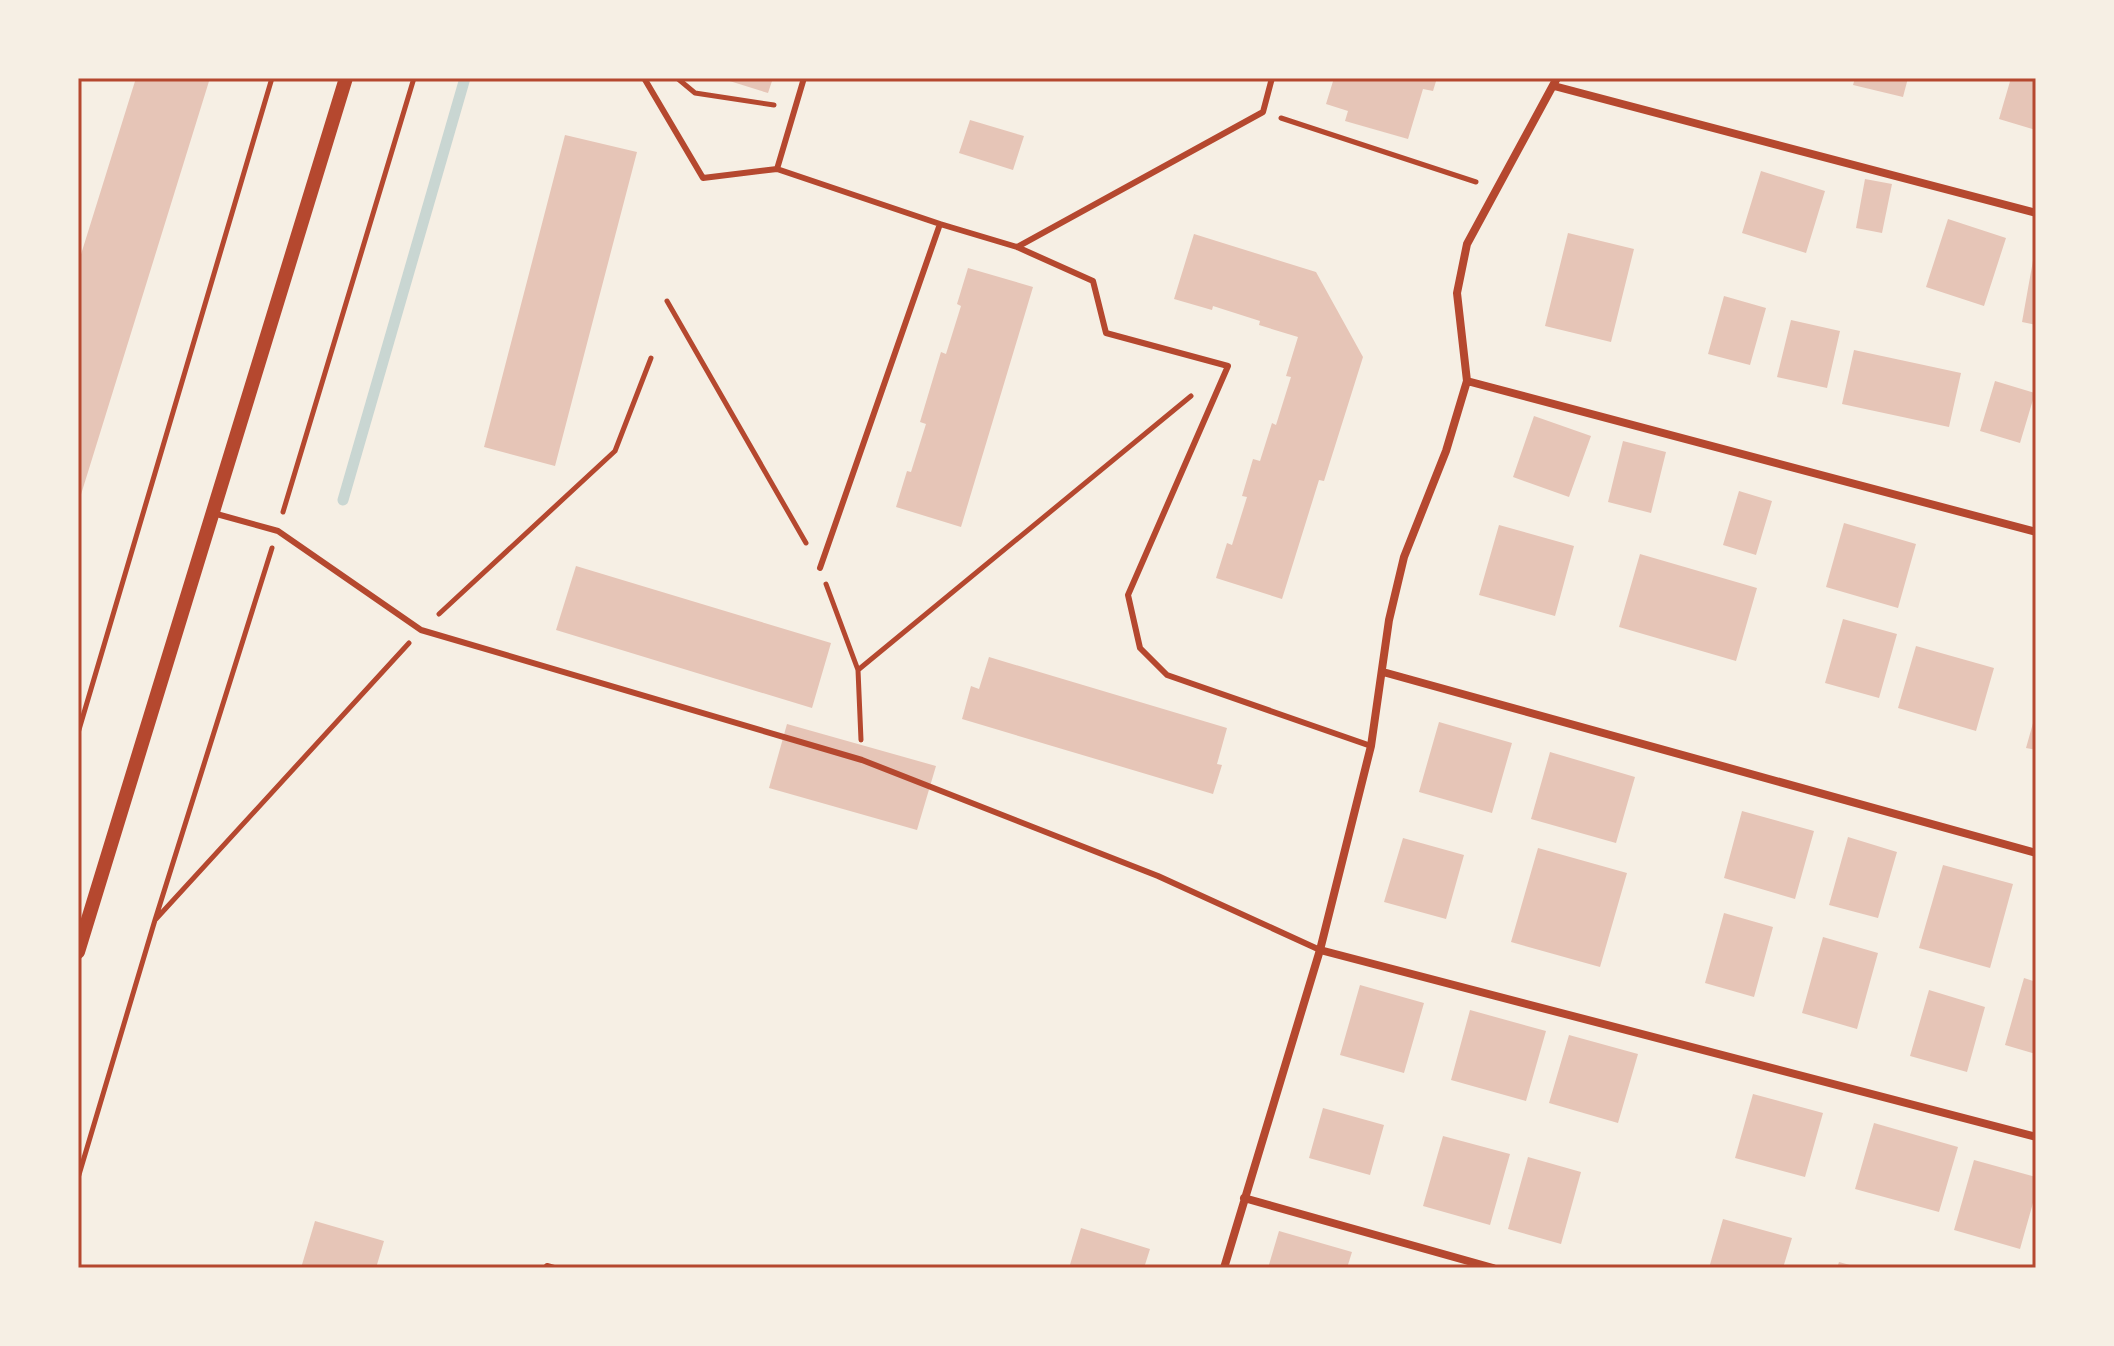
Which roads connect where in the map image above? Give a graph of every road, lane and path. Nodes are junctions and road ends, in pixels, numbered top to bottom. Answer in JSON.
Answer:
{"nodes":[{"id":1,"x":272,"y":78,"type":"edge"},
{"id":2,"x":346,"y":78,"type":"edge"},
{"id":3,"x":414,"y":78,"type":"edge"},
{"id":4,"x":644,"y":78,"type":"edge"},
{"id":5,"x":677,"y":78,"type":"edge"},
{"id":6,"x":804,"y":78,"type":"edge"},
{"id":7,"x":1272,"y":78,"type":"edge"},
{"id":8,"x":1555,"y":82,"type":"edge"},
{"id":9,"x":795,"y":108,"type":"junction"},
{"id":10,"x":1263,"y":112,"type":"junction"},
{"id":11,"x":777,"y":169,"type":"junction"},
{"id":12,"x":1496,"y":188,"type":"junction"},
{"id":13,"x":2036,"y":213,"type":"edge"},
{"id":14,"x":940,"y":224,"type":"junction"},
{"id":15,"x":1017,"y":247,"type":"junction"},
{"id":16,"x":667,"y":301,"type":"dead end"},
{"id":17,"x":1228,"y":366,"type":"junction"},
{"id":18,"x":1467,"y":381,"type":"junction"},
{"id":19,"x":213,"y":513,"type":"junction"},
{"id":20,"x":278,"y":531,"type":"junction"},
{"id":21,"x":2036,"y":532,"type":"edge"},
{"id":22,"x":820,"y":568,"type":"junction"},
{"id":23,"x":858,"y":670,"type":"junction"},
{"id":24,"x":1383,"y":672,"type":"junction"},
{"id":25,"x":78,"y":733,"type":"edge"},
{"id":26,"x":1371,"y":746,"type":"junction"},
{"id":27,"x":862,"y":760,"type":"junction"},
{"id":28,"x":2036,"y":853,"type":"edge"},
{"id":29,"x":1320,"y":950,"type":"junction"},
{"id":30,"x":78,"y":952,"type":"edge"},
{"id":31,"x":2036,"y":1137,"type":"edge"},
{"id":32,"x":78,"y":1178,"type":"edge"},
{"id":33,"x":1244,"y":1198,"type":"junction"},
{"id":34,"x":545,"y":1268,"type":"edge"},
{"id":35,"x":554,"y":1268,"type":"edge"},
{"id":36,"x":1224,"y":1268,"type":"edge"},
{"id":37,"x":1493,"y":1268,"type":"edge"}],
"edges":[{"from":1,"to":25,"type":"path"},
{"from":2,"to":19,"type":"street"},
{"from":3,"to":20,"type":"path"},
{"from":4,"to":11,"type":"lane"},
{"from":5,"to":9,"type":"path"},
{"from":6,"to":9,"type":"lane"},
{"from":7,"to":10,"type":"lane"},
{"from":8,"to":12,"type":"street"},
{"from":8,"to":13,"type":"street"},
{"from":9,"to":11,"type":"lane"},
{"from":10,"to":12,"type":"path"},
{"from":10,"to":15,"type":"lane"},
{"from":11,"to":14,"type":"lane"},
{"from":12,"to":18,"type":"street"},
{"from":14,"to":15,"type":"lane"},
{"from":14,"to":22,"type":"lane"},
{"from":15,"to":17,"type":"lane"},
{"from":16,"to":22,"type":"path"},
{"from":17,"to":23,"type":"path"},
{"from":17,"to":26,"type":"lane"},
{"from":18,"to":21,"type":"street"},
{"from":18,"to":24,"type":"street"},
{"from":19,"to":20,"type":"lane"},
{"from":19,"to":30,"type":"street"},
{"from":20,"to":27,"type":"lane"},
{"from":20,"to":32,"type":"path"},
{"from":22,"to":23,"type":"path"},
{"from":23,"to":27,"type":"path"},
{"from":24,"to":26,"type":"street"},
{"from":24,"to":28,"type":"street"},
{"from":26,"to":29,"type":"street"},
{"from":27,"to":29,"type":"lane"},
{"from":29,"to":31,"type":"street"},
{"from":29,"to":33,"type":"street"},
{"from":33,"to":36,"type":"street"},
{"from":33,"to":37,"type":"street"},
{"from":34,"to":35,"type":"lane"}]}
